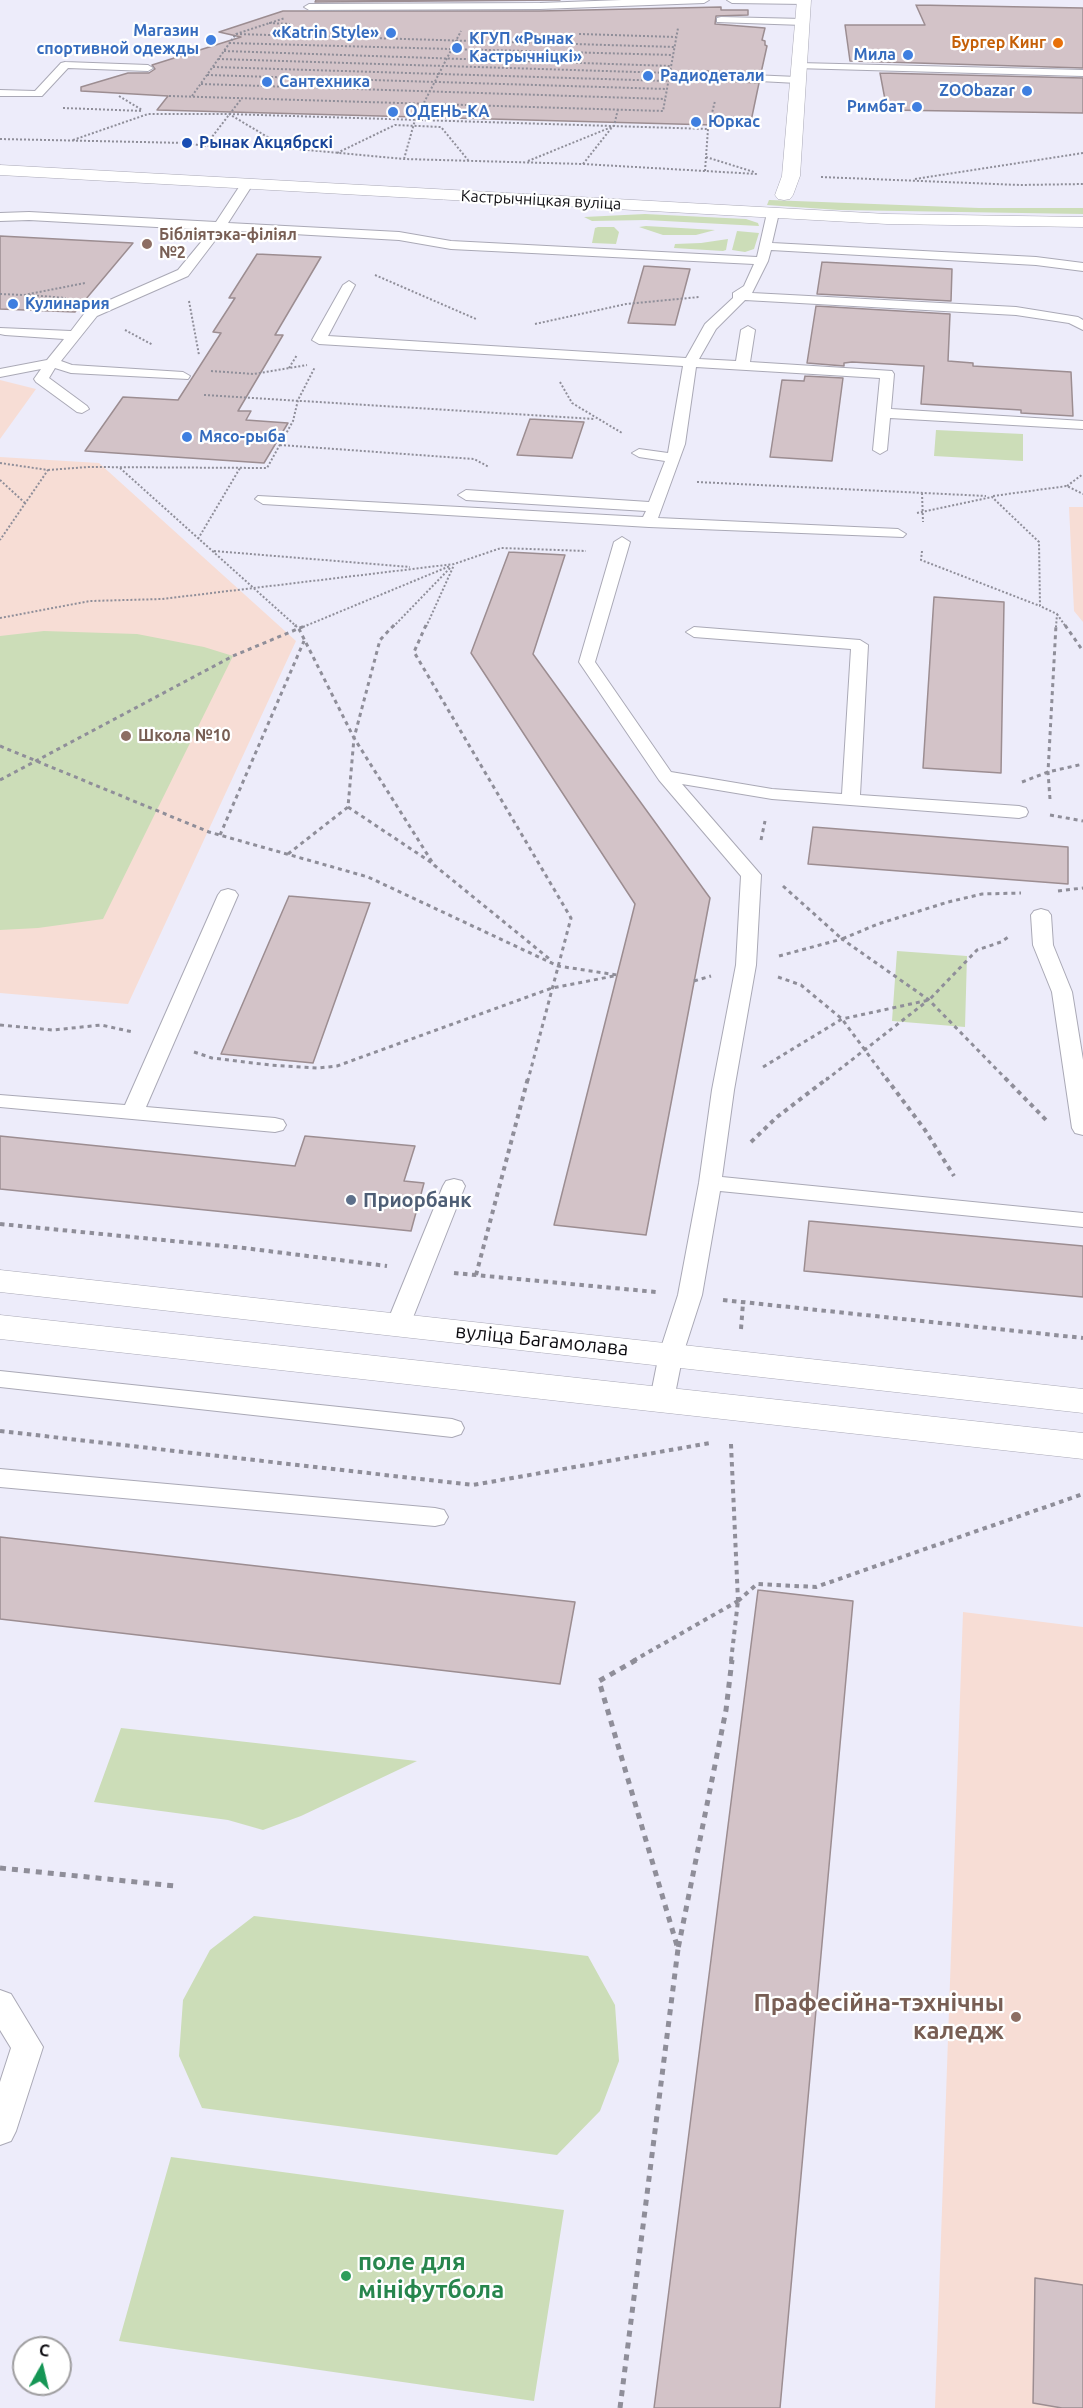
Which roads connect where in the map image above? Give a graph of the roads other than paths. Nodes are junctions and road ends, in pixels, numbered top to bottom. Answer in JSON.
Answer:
{"nodes":[{"id":1,"x":704,"y":0,"type":"edge"},
{"id":2,"x":732,"y":0,"type":"edge"},
{"id":3,"x":805,"y":0,"type":"edge"},
{"id":4,"x":309,"y":7,"type":"road end"},
{"id":5,"x":721,"y":20,"type":"dead end"},
{"id":6,"x":803,"y":22,"type":"junction"},
{"id":7,"x":148,"y":68,"type":"dead end"},
{"id":8,"x":798,"y":73,"type":"junction"},
{"id":9,"x":1083,"y":73,"type":"edge"},
{"id":10,"x":707,"y":76,"type":"dead end"},
{"id":11,"x":0,"y":93,"type":"edge"},
{"id":12,"x":0,"y":154,"type":"edge"},
{"id":13,"x":0,"y":170,"type":"edge"},
{"id":14,"x":247,"y":184,"type":"junction"},
{"id":15,"x":666,"y":190,"type":"dead end"},
{"id":16,"x":806,"y":196,"type":"dead end"},
{"id":17,"x":773,"y":213,"type":"junction"},
{"id":18,"x":0,"y":217,"type":"edge"},
{"id":19,"x":1083,"y":222,"type":"edge"},
{"id":20,"x":220,"y":226,"type":"junction"},
{"id":21,"x":764,"y":246,"type":"junction"},
{"id":22,"x":762,"y":261,"type":"junction"},
{"id":23,"x":1083,"y":267,"type":"edge"},
{"id":24,"x":349,"y":285,"type":"dead end"},
{"id":25,"x":738,"y":296,"type":"junction"},
{"id":26,"x":1083,"y":326,"type":"edge"},
{"id":27,"x":748,"y":330,"type":"dead end"},
{"id":28,"x":5,"y":331,"type":"dead end"},
{"id":29,"x":72,"y":335,"type":"junction"},
{"id":30,"x":51,"y":363,"type":"junction"},
{"id":31,"x":690,"y":363,"type":"junction"},
{"id":32,"x":742,"y":366,"type":"junction"},
{"id":33,"x":0,"y":373,"type":"edge"},
{"id":34,"x":183,"y":376,"type":"dead end"},
{"id":35,"x":82,"y":409,"type":"dead end"},
{"id":36,"x":883,"y":413,"type":"junction"},
{"id":37,"x":1083,"y":425,"type":"edge"},
{"id":38,"x":880,"y":450,"type":"dead end"},
{"id":39,"x":676,"y":451,"type":"junction"},
{"id":40,"x":639,"y":453,"type":"dead end"},
{"id":41,"x":466,"y":495,"type":"dead end"},
{"id":42,"x":263,"y":499,"type":"dead end"},
{"id":43,"x":656,"y":507,"type":"junction"},
{"id":44,"x":649,"y":522,"type":"junction"},
{"id":45,"x":898,"y":534,"type":"dead end"},
{"id":46,"x":622,"y":542,"type":"road end"},
{"id":47,"x":694,"y":632,"type":"dead end"},
{"id":48,"x":665,"y":776,"type":"junction"},
{"id":49,"x":851,"y":800,"type":"junction"},
{"id":50,"x":1019,"y":812,"type":"dead end"},
{"id":51,"x":228,"y":895,"type":"dead end"},
{"id":52,"x":1041,"y":915,"type":"road end"},
{"id":53,"x":0,"y":1101,"type":"edge"},
{"id":54,"x":133,"y":1112,"type":"junction"},
{"id":55,"x":275,"y":1125,"type":"dead end"},
{"id":56,"x":1083,"y":1128,"type":"edge"},
{"id":57,"x":710,"y":1183,"type":"junction"},
{"id":58,"x":454,"y":1186,"type":"dead end"},
{"id":59,"x":1083,"y":1220,"type":"edge"},
{"id":60,"x":0,"y":1281,"type":"edge"},
{"id":61,"x":398,"y":1325,"type":"junction"},
{"id":62,"x":0,"y":1327,"type":"edge"},
{"id":63,"x":671,"y":1354,"type":"junction"},
{"id":64,"x":0,"y":1379,"type":"edge"},
{"id":65,"x":662,"y":1399,"type":"junction"},
{"id":66,"x":1083,"y":1401,"type":"edge"},
{"id":67,"x":452,"y":1428,"type":"dead end"},
{"id":68,"x":1083,"y":1446,"type":"edge"},
{"id":69,"x":0,"y":1478,"type":"edge"},
{"id":70,"x":435,"y":1517,"type":"dead end"},
{"id":71,"x":0,"y":2002,"type":"edge"},
{"id":72,"x":0,"y":2131,"type":"edge"}],
"edges":[{"from":1,"to":4,"type":"lane"},
{"from":2,"to":3,"type":"lane"},
{"from":3,"to":6,"type":"main road"},
{"from":5,"to":6,"type":"lane"},
{"from":6,"to":8,"type":"main road"},
{"from":7,"to":11,"type":"lane"},
{"from":8,"to":9,"type":"lane"},
{"from":8,"to":10,"type":"lane"},
{"from":8,"to":16,"type":"main road"},
{"from":12,"to":15,"type":"main road","name":"Кастрычніцкая вуліца"},
{"from":13,"to":14,"type":"main road","name":"Кастрычніцкая вуліца"},
{"from":14,"to":17,"type":"main road","name":"Кастрычніцкая вуліца"},
{"from":14,"to":20,"type":"lane"},
{"from":17,"to":19,"type":"main road","name":"Кастрычніцкая вуліца"},
{"from":17,"to":21,"type":"lane"},
{"from":18,"to":20,"type":"lane"},
{"from":20,"to":22,"type":"lane"},
{"from":20,"to":29,"type":"lane"},
{"from":21,"to":22,"type":"lane"},
{"from":21,"to":23,"type":"lane"},
{"from":22,"to":25,"type":"lane"},
{"from":24,"to":31,"type":"lane"},
{"from":25,"to":26,"type":"lane"},
{"from":25,"to":31,"type":"lane"},
{"from":27,"to":32,"type":"lane"},
{"from":28,"to":29,"type":"lane"},
{"from":29,"to":30,"type":"lane"},
{"from":30,"to":33,"type":"lane"},
{"from":30,"to":34,"type":"lane"},
{"from":30,"to":35,"type":"lane"},
{"from":31,"to":32,"type":"lane"},
{"from":31,"to":39,"type":"lane"},
{"from":32,"to":36,"type":"lane"},
{"from":36,"to":37,"type":"lane"},
{"from":36,"to":38,"type":"lane"},
{"from":39,"to":40,"type":"lane"},
{"from":39,"to":43,"type":"lane"},
{"from":41,"to":43,"type":"lane"},
{"from":42,"to":44,"type":"lane"},
{"from":43,"to":44,"type":"lane"},
{"from":44,"to":45,"type":"lane"},
{"from":46,"to":48,"type":"lane"},
{"from":47,"to":49,"type":"lane"},
{"from":48,"to":49,"type":"lane"},
{"from":48,"to":57,"type":"lane"},
{"from":49,"to":50,"type":"lane"},
{"from":51,"to":54,"type":"lane"},
{"from":52,"to":56,"type":"lane"},
{"from":53,"to":54,"type":"lane"},
{"from":54,"to":55,"type":"lane"},
{"from":57,"to":59,"type":"lane"},
{"from":57,"to":63,"type":"lane"},
{"from":58,"to":61,"type":"lane"},
{"from":60,"to":61,"type":"main road","name":"вуліца Багамолава"},
{"from":61,"to":63,"type":"main road","name":"вуліца Багамолава"},
{"from":62,"to":65,"type":"main road"},
{"from":63,"to":65,"type":"lane"},
{"from":63,"to":66,"type":"main road","name":"вуліца Багамолава"},
{"from":64,"to":67,"type":"lane"},
{"from":65,"to":68,"type":"main road"},
{"from":69,"to":70,"type":"lane"},
{"from":71,"to":72,"type":"lane"}]}
